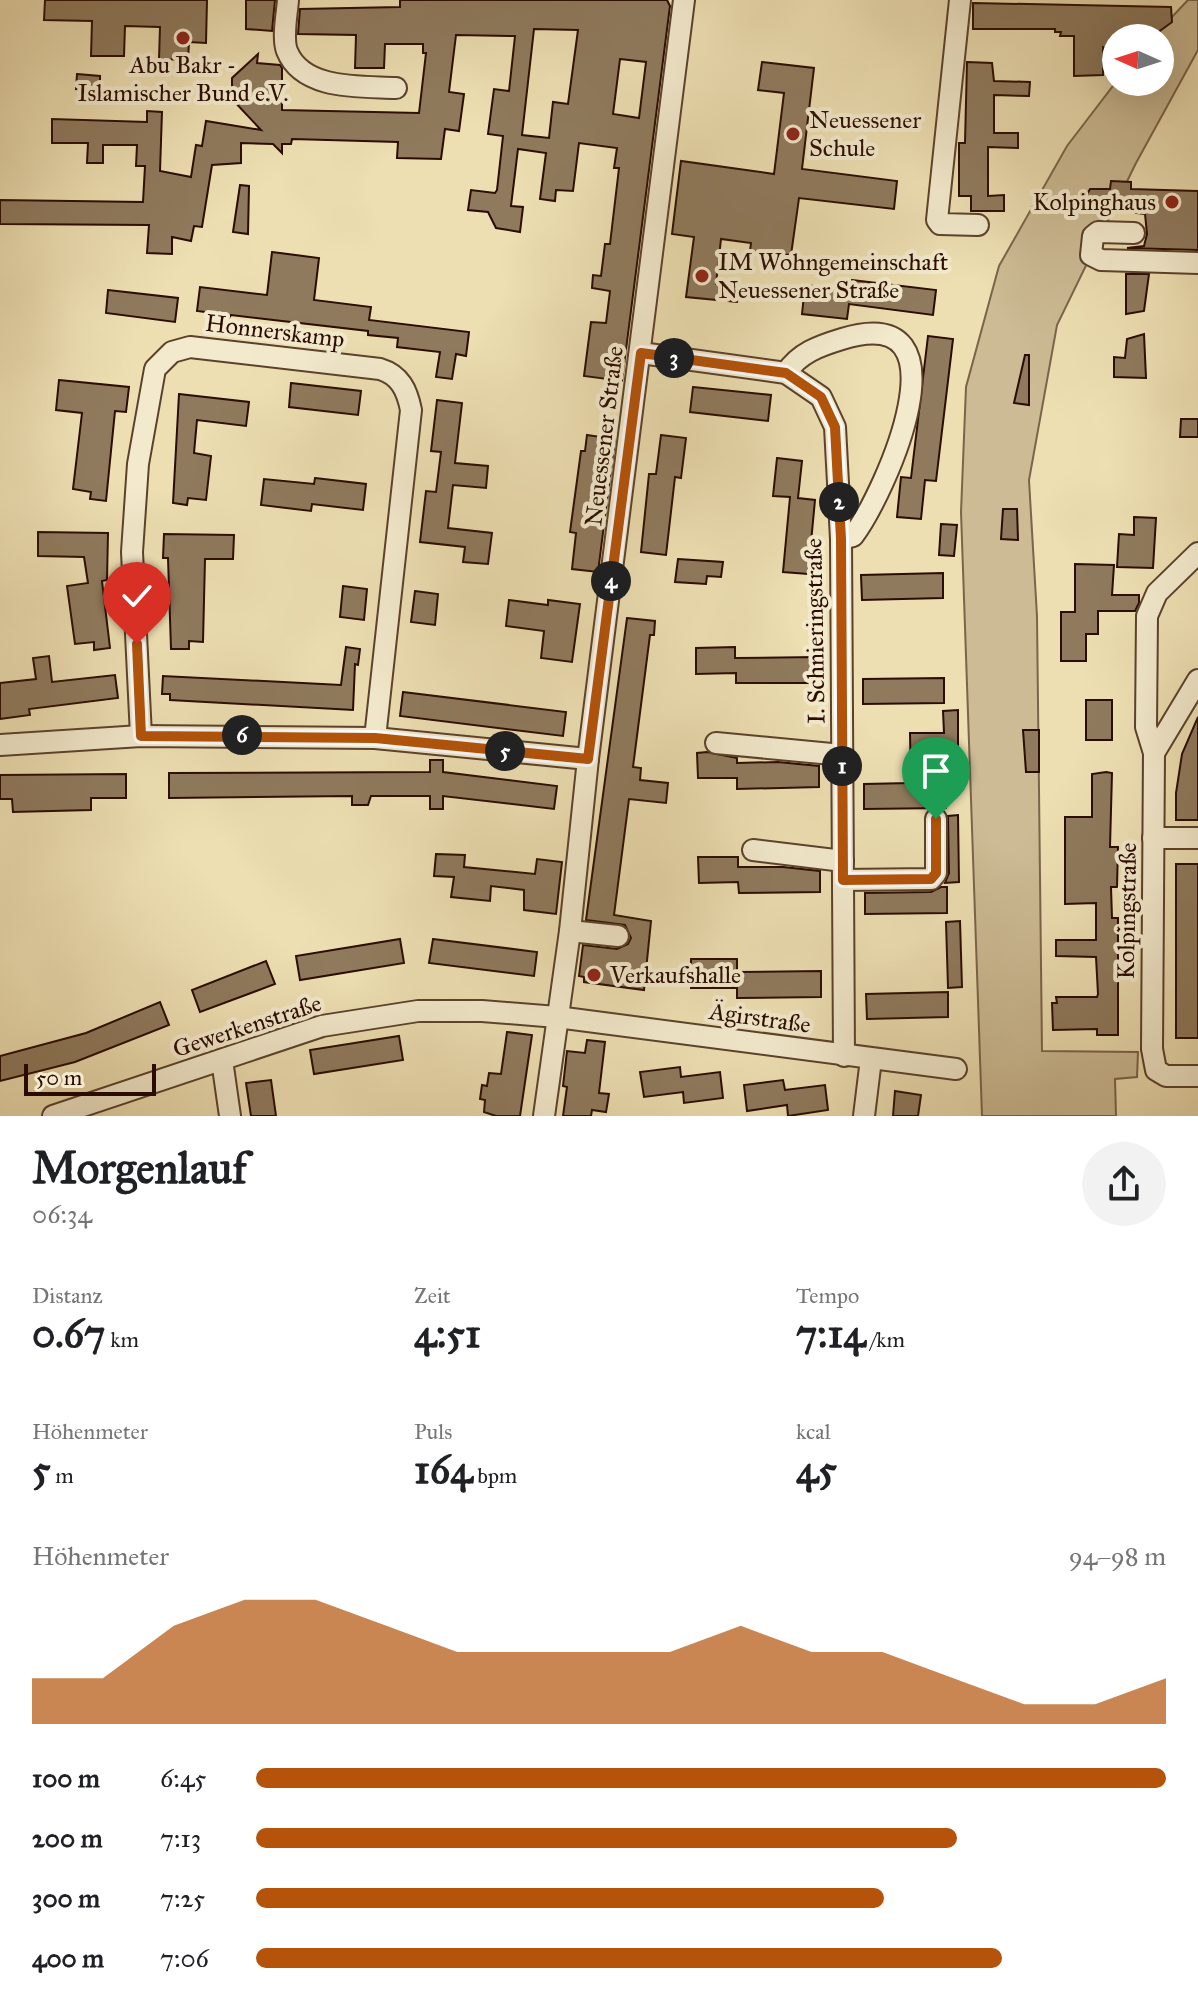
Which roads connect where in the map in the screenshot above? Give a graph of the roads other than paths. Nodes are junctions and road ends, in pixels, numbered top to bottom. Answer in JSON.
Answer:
{"nodes":[{"id":1,"x":288,"y":0,"type":"edge"},
{"id":2,"x":684,"y":0,"type":"edge"},
{"id":3,"x":960,"y":0,"type":"edge"},
{"id":4,"x":396,"y":88,"type":"dead end"},
{"id":5,"x":978,"y":225,"type":"dead end"},
{"id":6,"x":1134,"y":233,"type":"dead end"},
{"id":7,"x":1198,"y":263,"type":"edge"},
{"id":8,"x":641,"y":353,"type":"junction"},
{"id":9,"x":786,"y":373,"type":"junction"},
{"id":10,"x":841,"y":539,"type":"junction"},
{"id":11,"x":1198,"y":553,"type":"edge"},
{"id":12,"x":1198,"y":680,"type":"edge"},
{"id":13,"x":141,"y":736,"type":"junction"},
{"id":14,"x":375,"y":738,"type":"junction"},
{"id":15,"x":716,"y":743,"type":"dead end"},
{"id":16,"x":0,"y":745,"type":"edge"},
{"id":17,"x":1154,"y":753,"type":"junction"},
{"id":18,"x":842,"y":755,"type":"junction"},
{"id":19,"x":588,"y":759,"type":"junction"},
{"id":20,"x":936,"y":819,"type":"dead end"},
{"id":21,"x":1153,"y":838,"type":"junction"},
{"id":22,"x":1198,"y":838,"type":"edge"},
{"id":23,"x":753,"y":850,"type":"dead end"},
{"id":24,"x":843,"y":871,"type":"junction"},
{"id":25,"x":570,"y":931,"type":"junction"},
{"id":26,"x":618,"y":936,"type":"dead end"},
{"id":27,"x":557,"y":1017,"type":"junction"},
{"id":28,"x":844,"y":1056,"type":"junction"},
{"id":29,"x":871,"y":1059,"type":"junction"},
{"id":30,"x":222,"y":1060,"type":"junction"},
{"id":31,"x":956,"y":1069,"type":"dead end"},
{"id":32,"x":1198,"y":1076,"type":"edge"},
{"id":33,"x":53,"y":1116,"type":"edge"},
{"id":34,"x":230,"y":1116,"type":"edge"},
{"id":35,"x":544,"y":1116,"type":"edge"},
{"id":36,"x":864,"y":1116,"type":"edge"}],
"edges":[{"from":1,"to":4,"type":"street"},
{"from":2,"to":8,"type":"street","name":"Neuessener Straße"},
{"from":3,"to":5,"type":"street"},
{"from":6,"to":7,"type":"street"},
{"from":8,"to":9,"type":"street","name":"I. Schnieringstraße"},
{"from":8,"to":19,"type":"street","name":"Neuessener Straße"},
{"from":9,"to":10,"type":"street","name":"I. Schnieringstraße"},
{"from":9,"to":10,"type":"street"},
{"from":10,"to":18,"type":"street","name":"I. Schnieringstraße"},
{"from":11,"to":17,"type":"street","name":"Kolpingstraße"},
{"from":12,"to":17,"type":"street"},
{"from":13,"to":14,"type":"street"},
{"from":13,"to":14,"type":"street","name":"Honnerskamp"},
{"from":13,"to":16,"type":"street"},
{"from":14,"to":19,"type":"street"},
{"from":15,"to":18,"type":"street"},
{"from":17,"to":21,"type":"street","name":"Kolpingstraße"},
{"from":18,"to":24,"type":"street","name":"I. Schnieringstraße"},
{"from":19,"to":25,"type":"street","name":"Neuessener Straße"},
{"from":20,"to":24,"type":"street"},
{"from":21,"to":22,"type":"street"},
{"from":21,"to":32,"type":"street","name":"Kolpingstraße"},
{"from":23,"to":24,"type":"street"},
{"from":24,"to":28,"type":"street","name":"I. Schnieringstraße"},
{"from":25,"to":26,"type":"street"},
{"from":25,"to":27,"type":"street","name":"Neuessener Straße"},
{"from":27,"to":28,"type":"street","name":"Ägirstraße"},
{"from":27,"to":30,"type":"street","name":"Gewerkenstraße"},
{"from":27,"to":35,"type":"street","name":"Neuessener Straße"},
{"from":28,"to":29,"type":"street","name":"Ägirstraße"},
{"from":29,"to":31,"type":"street","name":"Ägirstraße"},
{"from":29,"to":36,"type":"street"},
{"from":30,"to":33,"type":"street","name":"Gewerkenstraße"},
{"from":30,"to":34,"type":"street"}]}
